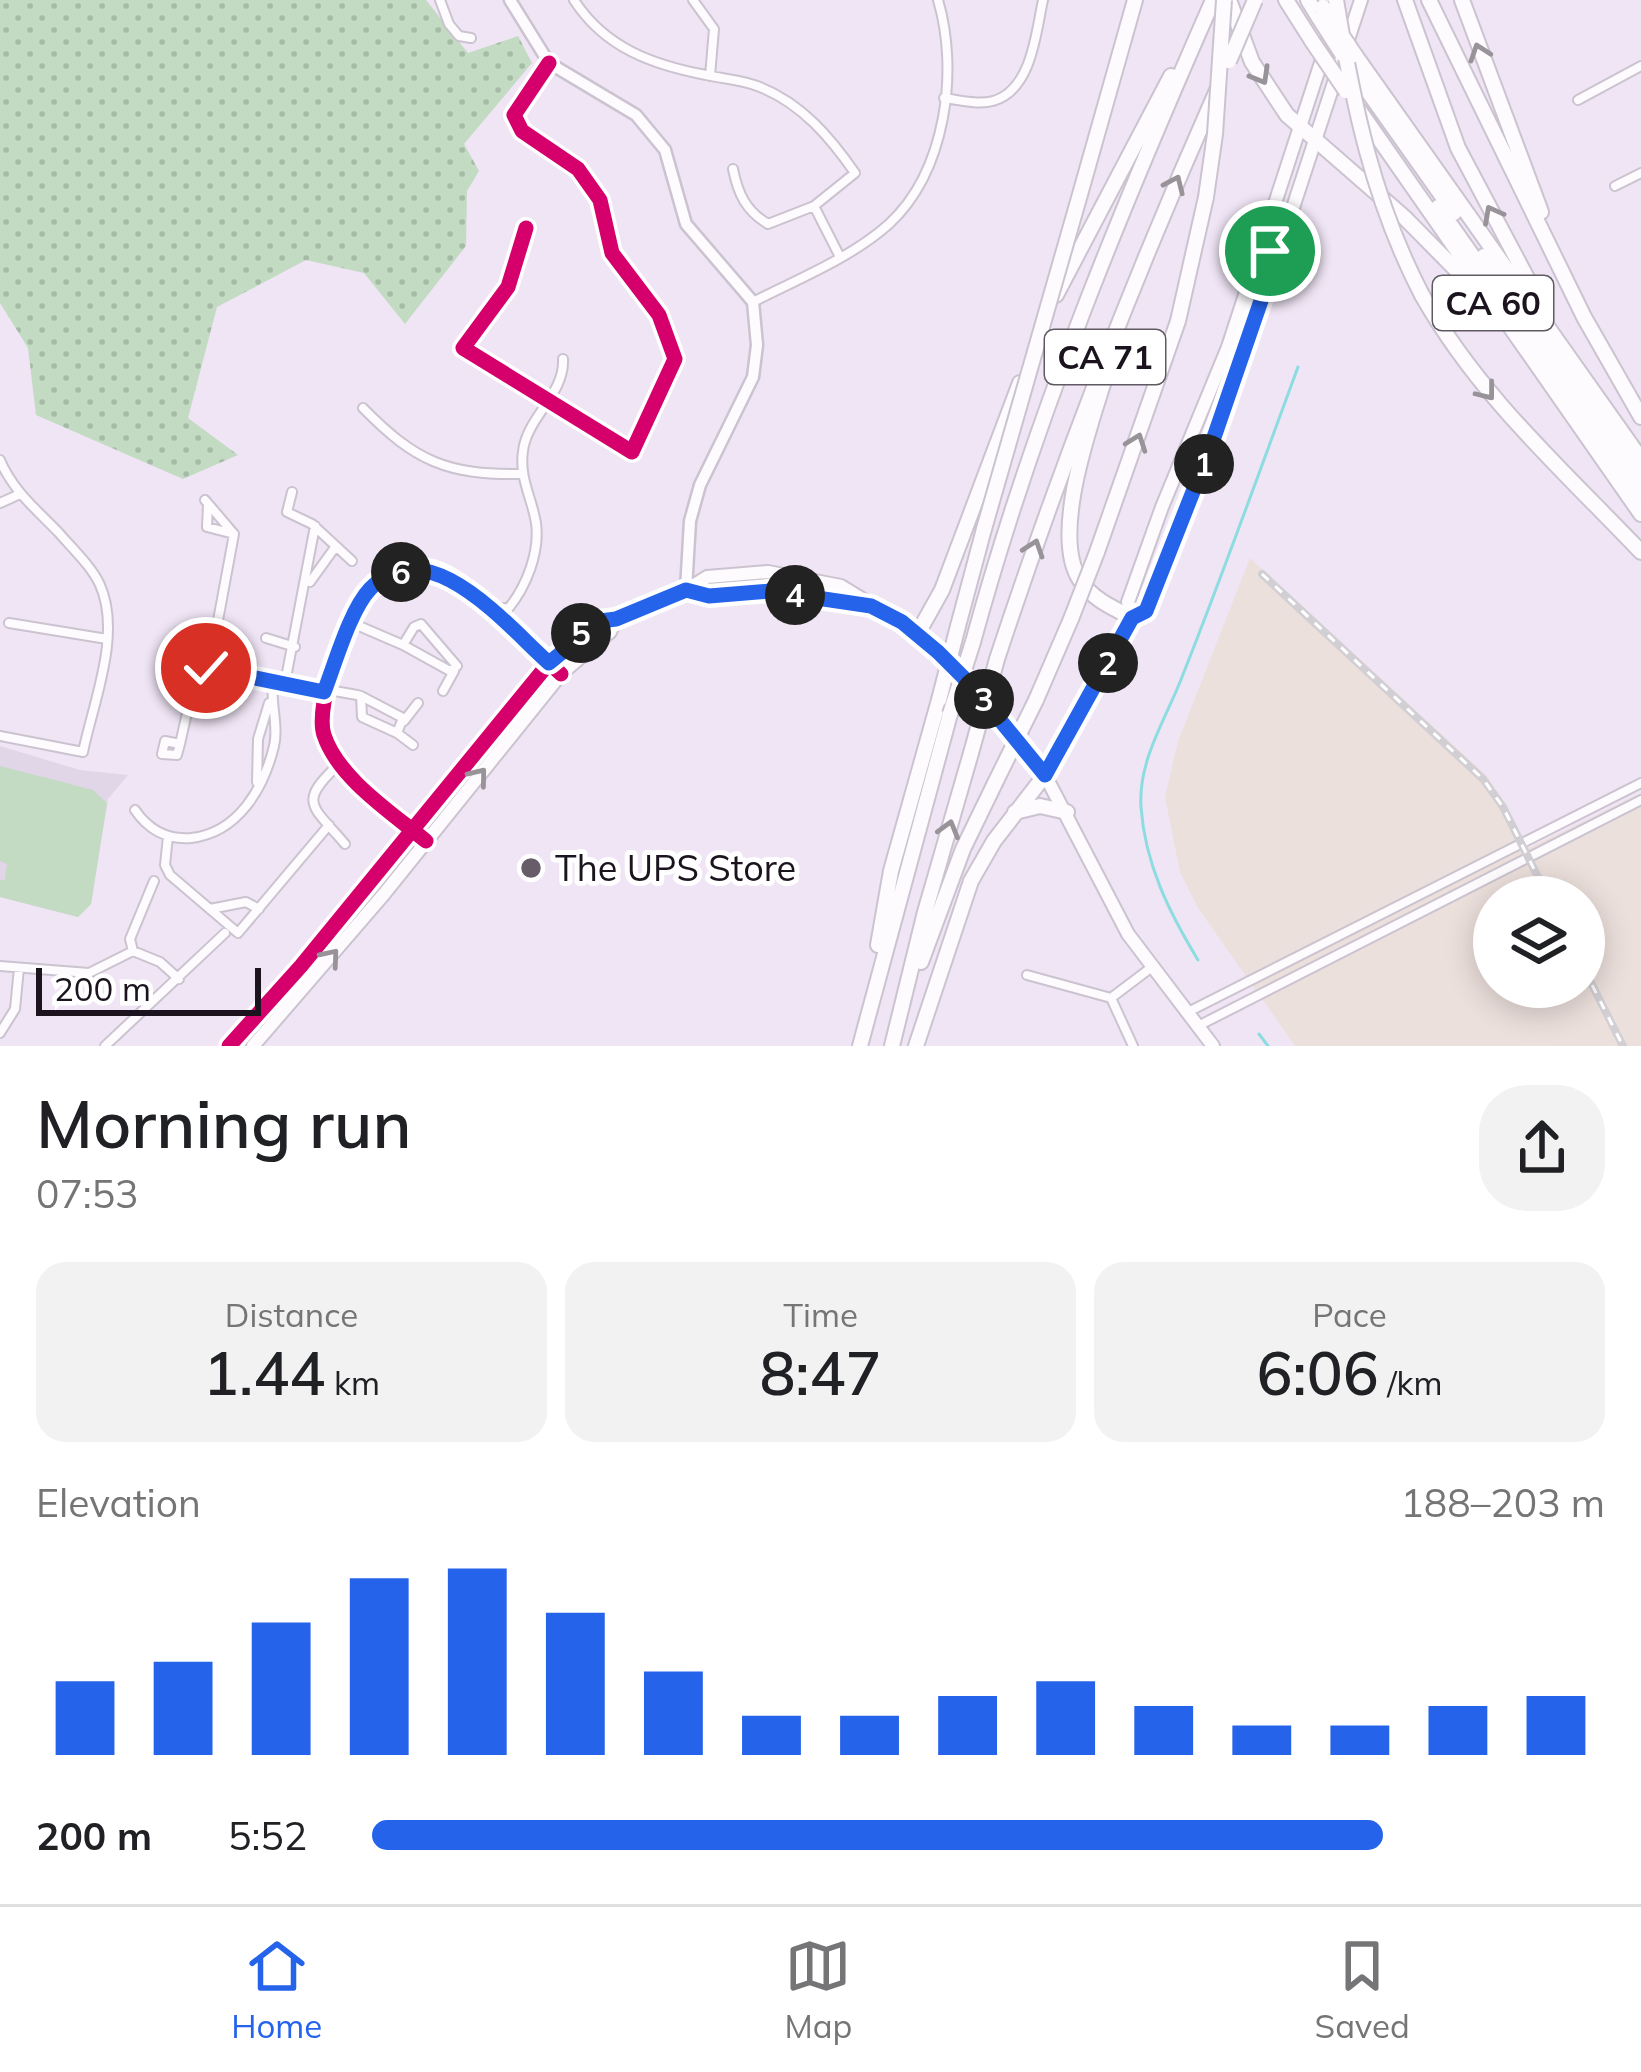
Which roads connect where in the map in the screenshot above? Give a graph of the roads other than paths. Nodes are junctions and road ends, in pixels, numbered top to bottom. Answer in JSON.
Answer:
{"nodes":[{"id":1,"x":440,"y":0,"type":"edge"},
{"id":2,"x":510,"y":0,"type":"edge"},
{"id":3,"x":574,"y":0,"type":"edge"},
{"id":4,"x":693,"y":0,"type":"edge"},
{"id":5,"x":938,"y":0,"type":"edge"},
{"id":6,"x":1043,"y":0,"type":"edge"},
{"id":7,"x":1135,"y":0,"type":"edge"},
{"id":8,"x":1213,"y":0,"type":"edge"},
{"id":9,"x":1227,"y":0,"type":"edge"},
{"id":10,"x":1256,"y":0,"type":"edge"},
{"id":11,"x":1286,"y":0,"type":"edge"},
{"id":12,"x":1297,"y":0,"type":"edge"},
{"id":13,"x":1361,"y":0,"type":"edge"},
{"id":14,"x":1405,"y":0,"type":"edge"},
{"id":15,"x":1429,"y":0,"type":"edge"},
{"id":16,"x":1462,"y":0,"type":"edge"},
{"id":17,"x":1322,"y":12,"type":"edge"},
{"id":18,"x":472,"y":38,"type":"dead end"},
{"id":19,"x":1193,"y":43,"type":"junction"},
{"id":20,"x":549,"y":63,"type":"junction"},
{"id":21,"x":1641,"y":66,"type":"edge"},
{"id":22,"x":1350,"y":74,"type":"junction"},
{"id":23,"x":710,"y":76,"type":"junction"},
{"id":24,"x":944,"y":98,"type":"junction"},
{"id":25,"x":1578,"y":100,"type":"dead end"},
{"id":26,"x":1301,"y":129,"type":"junction"},
{"id":27,"x":1314,"y":141,"type":"junction"},
{"id":28,"x":733,"y":170,"type":"dead end"},
{"id":29,"x":1641,"y":172,"type":"edge"},
{"id":30,"x":1615,"y":186,"type":"dead end"},
{"id":31,"x":814,"y":206,"type":"junction"},
{"id":32,"x":1274,"y":211,"type":"junction"},
{"id":33,"x":526,"y":228,"type":"dead end"},
{"id":34,"x":840,"y":257,"type":"junction"},
{"id":35,"x":1274,"y":263,"type":"junction"},
{"id":36,"x":754,"y":302,"type":"junction"},
{"id":37,"x":1584,"y":316,"type":"junction"},
{"id":38,"x":1121,"y":318,"type":"junction"},
{"id":39,"x":1505,"y":320,"type":"junction"},
{"id":40,"x":1552,"y":332,"type":"junction"},
{"id":41,"x":563,"y":359,"type":"dead end"},
{"id":42,"x":547,"y":402,"type":"junction"},
{"id":43,"x":363,"y":408,"type":"dead end"},
{"id":44,"x":1641,"y":417,"type":"edge"},
{"id":45,"x":1641,"y":459,"type":"edge"},
{"id":46,"x":0,"y":460,"type":"edge"},
{"id":47,"x":522,"y":474,"type":"junction"},
{"id":48,"x":1641,"y":476,"type":"edge"},
{"id":49,"x":292,"y":492,"type":"dead end"},
{"id":50,"x":20,"y":494,"type":"junction"},
{"id":51,"x":1641,"y":494,"type":"edge"},
{"id":52,"x":0,"y":503,"type":"edge"},
{"id":53,"x":1641,"y":514,"type":"edge"},
{"id":54,"x":315,"y":526,"type":"junction"},
{"id":55,"x":234,"y":534,"type":"junction"},
{"id":56,"x":336,"y":546,"type":"junction"},
{"id":57,"x":1641,"y":552,"type":"edge"},
{"id":58,"x":352,"y":561,"type":"dead end"},
{"id":59,"x":305,"y":588,"type":"junction"},
{"id":60,"x":686,"y":590,"type":"junction"},
{"id":61,"x":500,"y":612,"type":"junction"},
{"id":62,"x":1132,"y":618,"type":"junction"},
{"id":63,"x":616,"y":619,"type":"junction"},
{"id":64,"x":9,"y":622,"type":"dead end"},
{"id":65,"x":352,"y":623,"type":"junction"},
{"id":66,"x":218,"y":628,"type":"junction"},
{"id":67,"x":178,"y":632,"type":"dead end"},
{"id":68,"x":918,"y":633,"type":"junction"},
{"id":69,"x":266,"y":638,"type":"dead end"},
{"id":70,"x":107,"y":639,"type":"junction"},
{"id":71,"x":404,"y":645,"type":"junction"},
{"id":72,"x":295,"y":647,"type":"junction"},
{"id":73,"x":465,"y":653,"type":"dead end"},
{"id":74,"x":549,"y":663,"type":"junction"},
{"id":75,"x":208,"y":668,"type":"junction"},
{"id":76,"x":456,"y":668,"type":"junction"},
{"id":77,"x":561,"y":674,"type":"junction"},
{"id":78,"x":273,"y":680,"type":"junction"},
{"id":79,"x":285,"y":683,"type":"junction"},
{"id":80,"x":443,"y":691,"type":"dead end"},
{"id":81,"x":324,"y":692,"type":"junction"},
{"id":82,"x":271,"y":695,"type":"junction"},
{"id":83,"x":361,"y":696,"type":"junction"},
{"id":84,"x":418,"y":703,"type":"dead end"},
{"id":85,"x":404,"y":721,"type":"junction"},
{"id":86,"x":397,"y":733,"type":"junction"},
{"id":87,"x":0,"y":736,"type":"edge"},
{"id":88,"x":180,"y":744,"type":"dead end"},
{"id":89,"x":413,"y":745,"type":"dead end"},
{"id":90,"x":339,"y":764,"type":"junction"},
{"id":91,"x":1045,"y":775,"type":"junction"},
{"id":92,"x":1641,"y":783,"type":"edge"},
{"id":93,"x":256,"y":790,"type":"junction"},
{"id":94,"x":1641,"y":800,"type":"edge"},
{"id":95,"x":135,"y":810,"type":"dead end"},
{"id":96,"x":1015,"y":812,"type":"junction"},
{"id":97,"x":1066,"y":812,"type":"junction"},
{"id":98,"x":329,"y":825,"type":"junction"},
{"id":99,"x":411,"y":828,"type":"junction"},
{"id":100,"x":168,"y":836,"type":"junction"},
{"id":101,"x":426,"y":841,"type":"junction"},
{"id":102,"x":345,"y":844,"type":"dead end"},
{"id":103,"x":154,"y":881,"type":"dead end"},
{"id":104,"x":259,"y":908,"type":"junction"},
{"id":105,"x":210,"y":909,"type":"junction"},
{"id":106,"x":225,"y":933,"type":"dead end"},
{"id":107,"x":134,"y":951,"type":"junction"},
{"id":108,"x":0,"y":966,"type":"edge"},
{"id":109,"x":1152,"y":967,"type":"junction"},
{"id":110,"x":19,"y":968,"type":"junction"},
{"id":111,"x":1027,"y":975,"type":"dead end"},
{"id":112,"x":179,"y":979,"type":"junction"},
{"id":113,"x":1112,"y":998,"type":"junction"},
{"id":114,"x":1188,"y":1012,"type":"junction"},
{"id":115,"x":898,"y":1023,"type":"junction"},
{"id":116,"x":865,"y":1024,"type":"junction"},
{"id":117,"x":1198,"y":1026,"type":"junction"},
{"id":118,"x":0,"y":1033,"type":"edge"},
{"id":119,"x":105,"y":1046,"type":"edge"},
{"id":120,"x":229,"y":1046,"type":"edge"},
{"id":121,"x":253,"y":1046,"type":"edge"},
{"id":122,"x":860,"y":1046,"type":"edge"},
{"id":123,"x":892,"y":1046,"type":"edge"},
{"id":124,"x":916,"y":1046,"type":"edge"},
{"id":125,"x":1133,"y":1046,"type":"edge"},
{"id":126,"x":1213,"y":1046,"type":"edge"}],
"edges":[{"from":1,"to":18,"type":"street"},
{"from":2,"to":20,"type":"street"},
{"from":3,"to":23,"type":"street"},
{"from":4,"to":23,"type":"street"},
{"from":5,"to":24,"type":"street"},
{"from":6,"to":24,"type":"street"},
{"from":7,"to":116,"type":"highway","bridge":true},
{"from":8,"to":19,"type":"highway","number":"CA 71"},
{"from":9,"to":26,"type":"highway","one_way":true},
{"from":115,"to":9,"type":"highway","one_way":true,"bridge":true},
{"from":38,"to":10,"type":"highway","number":"CA 71","one_way":true,"bridge":true},
{"from":11,"to":17,"type":"highway","number":"CA 60"},
{"from":12,"to":17,"type":"highway"},
{"from":13,"to":27,"type":"main road"},
{"from":40,"to":14,"type":"highway","one_way":true},
{"from":15,"to":37,"type":"highway"},
{"from":37,"to":16,"type":"highway","one_way":true},
{"from":17,"to":22,"type":"highway","number":"CA 60","bridge":true},
{"from":17,"to":22,"type":"highway","number":"CA 60","bridge":true},
{"from":17,"to":26,"type":"main road"},
{"from":17,"to":57,"type":"highway","one_way":true,"bridge":true},
{"from":19,"to":68,"type":"highway"},
{"from":19,"to":116,"type":"highway","number":"CA 71","bridge":true},
{"from":20,"to":36,"type":"street"},
{"from":20,"to":42,"type":"street"},
{"from":21,"to":25,"type":"street"},
{"from":22,"to":39,"type":"highway","number":"CA 60"},
{"from":22,"to":40,"type":"highway","number":"CA 60"},
{"from":22,"to":48,"type":"highway"},
{"from":22,"to":51,"type":"highway"},
{"from":23,"to":31,"type":"street"},
{"from":24,"to":34,"type":"street"},
{"from":26,"to":27,"type":"highway"},
{"from":26,"to":32,"type":"main road"},
{"from":27,"to":35,"type":"main road"},
{"from":27,"to":39,"type":"highway"},
{"from":28,"to":31,"type":"street"},
{"from":29,"to":30,"type":"street"},
{"from":31,"to":34,"type":"street"},
{"from":32,"to":35,"type":"main road"},
{"from":32,"to":62,"type":"main road"},
{"from":33,"to":42,"type":"street"},
{"from":34,"to":36,"type":"street"},
{"from":35,"to":62,"type":"main road"},
{"from":36,"to":60,"type":"street"},
{"from":37,"to":44,"type":"highway"},
{"from":38,"to":62,"type":"highway"},
{"from":115,"to":38,"type":"highway","number":"CA 71","one_way":true,"bridge":true},
{"from":39,"to":53,"type":"highway","number":"CA 60"},
{"from":40,"to":45,"type":"highway","number":"CA 60"},
{"from":41,"to":42,"type":"street"},
{"from":42,"to":47,"type":"street"},
{"from":43,"to":47,"type":"street"},
{"from":46,"to":50,"type":"street"},
{"from":47,"to":61,"type":"street"},
{"from":49,"to":54,"type":"street"},
{"from":50,"to":52,"type":"street"},
{"from":50,"to":70,"type":"street"},
{"from":54,"to":56,"type":"street"},
{"from":54,"to":59,"type":"street"},
{"from":55,"to":55,"type":"street"},
{"from":55,"to":66,"type":"street"},
{"from":56,"to":58,"type":"street"},
{"from":56,"to":59,"type":"street"},
{"from":59,"to":72,"type":"street"},
{"from":60,"to":63,"type":"main road"},
{"from":60,"to":68,"type":"main road"},
{"from":61,"to":65,"type":"street"},
{"from":61,"to":74,"type":"street"},
{"from":62,"to":91,"type":"main road"},
{"from":63,"to":74,"type":"main road"},
{"from":63,"to":77,"type":"main road"},
{"from":64,"to":70,"type":"street"},
{"from":65,"to":71,"type":"street"},
{"from":65,"to":81,"type":"street"},
{"from":66,"to":67,"type":"street"},
{"from":66,"to":75,"type":"street"},
{"from":68,"to":91,"type":"main road"},
{"from":69,"to":72,"type":"street"},
{"from":70,"to":87,"type":"street"},
{"from":71,"to":76,"type":"street"},
{"from":71,"to":76,"type":"street"},
{"from":72,"to":79,"type":"street"},
{"from":73,"to":76,"type":"street"},
{"from":74,"to":77,"type":"street"},
{"from":74,"to":99,"type":"main road"},
{"from":75,"to":78,"type":"street"},
{"from":75,"to":88,"type":"street"},
{"from":76,"to":80,"type":"street"},
{"from":101,"to":77,"type":"main road","one_way":true},
{"from":78,"to":79,"type":"street"},
{"from":78,"to":82,"type":"street"},
{"from":79,"to":81,"type":"street"},
{"from":81,"to":83,"type":"street"},
{"from":81,"to":90,"type":"street"},
{"from":82,"to":93,"type":"street"},
{"from":82,"to":93,"type":"street"},
{"from":83,"to":85,"type":"street"},
{"from":83,"to":86,"type":"street"},
{"from":84,"to":85,"type":"street"},
{"from":85,"to":86,"type":"street"},
{"from":86,"to":89,"type":"street"},
{"from":90,"to":98,"type":"street"},
{"from":90,"to":99,"type":"street"},
{"from":91,"to":96,"type":"highway"},
{"from":91,"to":97,"type":"main road"},
{"from":92,"to":114,"type":"street"},
{"from":93,"to":100,"type":"street"},
{"from":94,"to":117,"type":"street"},
{"from":95,"to":100,"type":"street"},
{"from":96,"to":97,"type":"highway"},
{"from":96,"to":124,"type":"highway"},
{"from":97,"to":109,"type":"main road"},
{"from":98,"to":102,"type":"street"},
{"from":98,"to":104,"type":"street"},
{"from":99,"to":101,"type":"street"},
{"from":99,"to":120,"type":"main road"},
{"from":100,"to":105,"type":"street"},
{"from":121,"to":101,"type":"main road","one_way":true},
{"from":103,"to":107,"type":"street"},
{"from":104,"to":105,"type":"street"},
{"from":104,"to":105,"type":"street"},
{"from":106,"to":112,"type":"street"},
{"from":107,"to":110,"type":"street"},
{"from":107,"to":112,"type":"street"},
{"from":108,"to":110,"type":"street"},
{"from":109,"to":113,"type":"street"},
{"from":109,"to":114,"type":"main road"},
{"from":110,"to":118,"type":"street"},
{"from":111,"to":113,"type":"street"},
{"from":112,"to":119,"type":"street"},
{"from":113,"to":125,"type":"street"},
{"from":114,"to":117,"type":"main road"},
{"from":115,"to":123,"type":"highway","number":"CA 71"},
{"from":116,"to":122,"type":"highway","number":"CA 71"},
{"from":117,"to":126,"type":"main road"}]}
